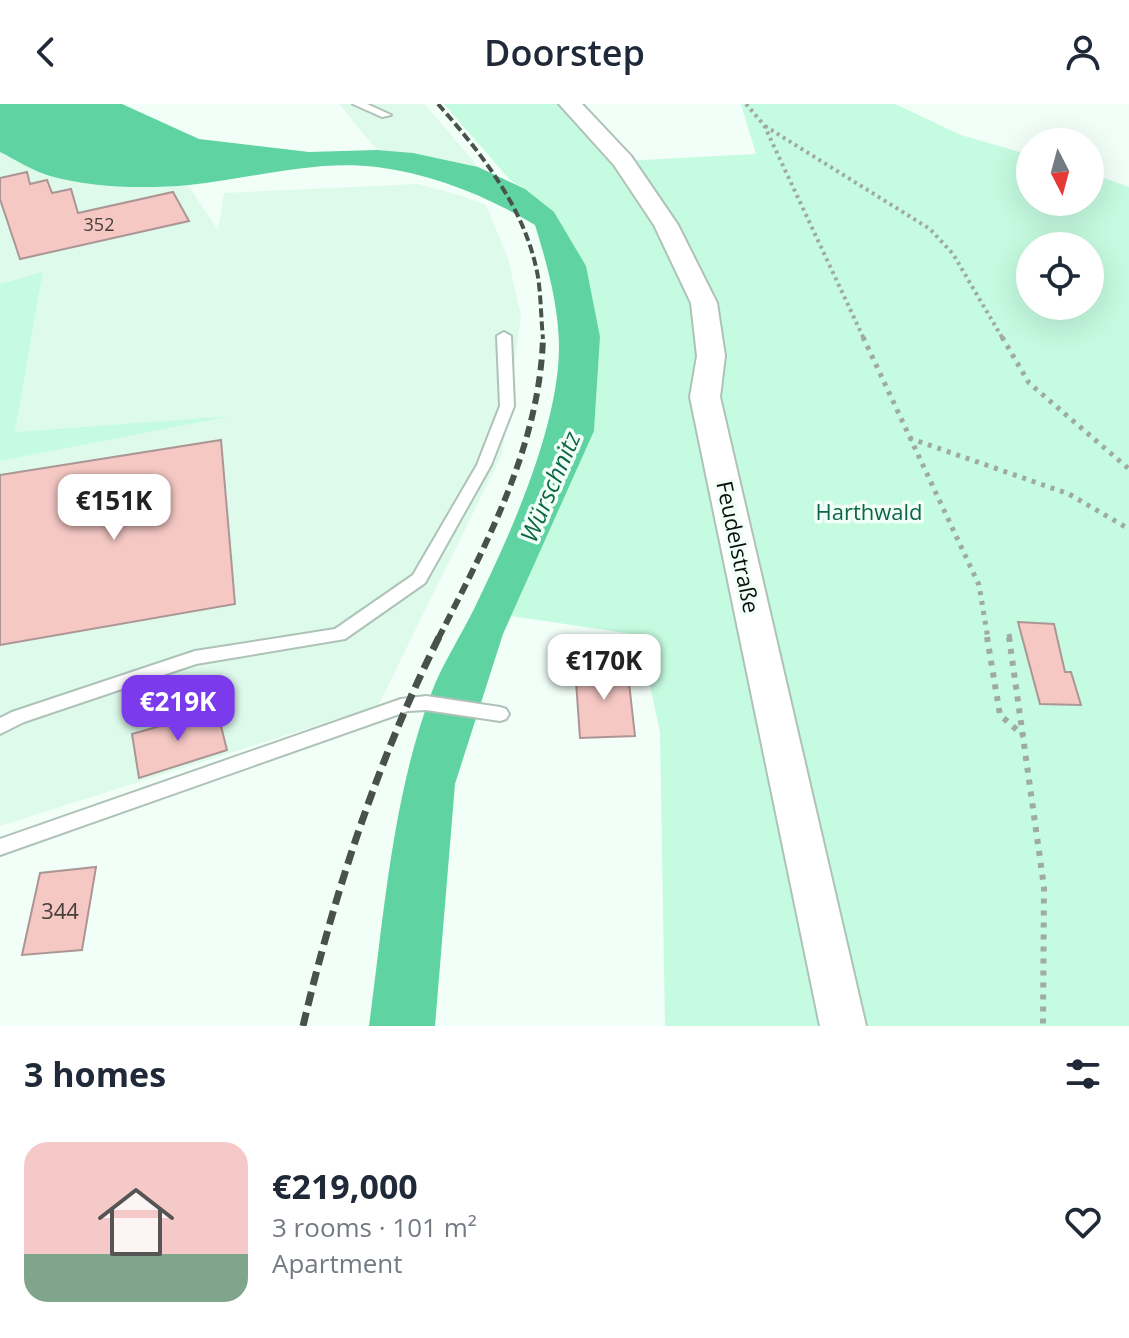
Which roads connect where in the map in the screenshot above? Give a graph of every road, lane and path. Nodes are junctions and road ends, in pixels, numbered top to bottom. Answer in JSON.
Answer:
{"nodes":[{"id":1,"x":358,"y":104,"type":"edge"},
{"id":2,"x":570,"y":104,"type":"edge"},
{"id":3,"x":746,"y":104,"type":"edge"},
{"id":4,"x":386,"y":115,"type":"dead end"},
{"id":5,"x":764,"y":125,"type":"junction"},
{"id":6,"x":504,"y":336,"type":"dead end"},
{"id":7,"x":908,"y":437,"type":"junction"},
{"id":8,"x":1129,"y":469,"type":"edge"},
{"id":9,"x":1129,"y":529,"type":"edge"},
{"id":10,"x":1009,"y":634,"type":"dead end"},
{"id":11,"x":500,"y":714,"type":"dead end"},
{"id":12,"x":0,"y":727,"type":"edge"},
{"id":13,"x":1024,"y":736,"type":"junction"},
{"id":14,"x":0,"y":847,"type":"edge"},
{"id":15,"x":843,"y":1026,"type":"edge"},
{"id":16,"x":1043,"y":1026,"type":"edge"}],
"edges":[{"from":1,"to":4,"type":"lane"},
{"from":2,"to":15,"type":"street","name":"Feudelstraße"},
{"from":3,"to":5,"type":"path"},
{"from":5,"to":7,"type":"path"},
{"from":5,"to":8,"type":"path"},
{"from":6,"to":12,"type":"lane"},
{"from":7,"to":9,"type":"path"},
{"from":7,"to":13,"type":"path"},
{"from":10,"to":13,"type":"path"},
{"from":11,"to":14,"type":"lane"},
{"from":13,"to":16,"type":"path"}]}
